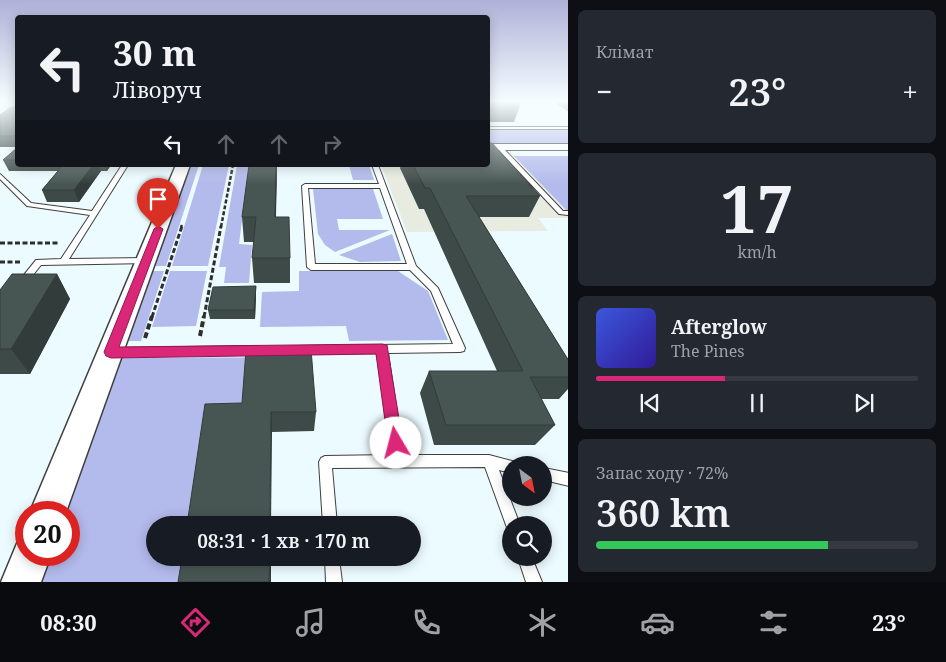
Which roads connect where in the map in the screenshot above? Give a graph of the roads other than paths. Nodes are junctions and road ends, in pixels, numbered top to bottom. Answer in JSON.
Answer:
{"nodes":[{"id":1,"x":568,"y":146,"type":"edge"},
{"id":2,"x":490,"y":147,"type":"edge"},
{"id":3,"x":499,"y":147,"type":"junction"},
{"id":4,"x":124,"y":167,"type":"edge"},
{"id":5,"x":182,"y":167,"type":"edge"},
{"id":6,"x":375,"y":167,"type":"edge"},
{"id":7,"x":0,"y":176,"type":"edge"},
{"id":8,"x":382,"y":186,"type":"junction"},
{"id":9,"x":94,"y":213,"type":"junction"},
{"id":10,"x":568,"y":213,"type":"edge"},
{"id":11,"x":64,"y":261,"type":"junction"},
{"id":12,"x":146,"y":261,"type":"junction"},
{"id":13,"x":412,"y":267,"type":"junction"},
{"id":14,"x":17,"y":290,"type":"edge"},
{"id":15,"x":382,"y":349,"type":"junction"},
{"id":16,"x":266,"y":350,"type":"edge"},
{"id":17,"x":285,"y":350,"type":"edge"},
{"id":18,"x":111,"y":352,"type":"junction"},
{"id":19,"x":489,"y":461,"type":"junction"},
{"id":20,"x":398,"y":462,"type":"junction"},
{"id":21,"x":502,"y":464,"type":"edge"},
{"id":22,"x":552,"y":476,"type":"edge"},
{"id":23,"x":568,"y":480,"type":"edge"},
{"id":24,"x":52,"y":501,"type":"edge"},
{"id":25,"x":329,"y":516,"type":"edge"},
{"id":26,"x":510,"y":516,"type":"edge"},
{"id":27,"x":28,"y":566,"type":"edge"},
{"id":28,"x":333,"y":566,"type":"edge"},
{"id":29,"x":528,"y":566,"type":"edge"},
{"id":30,"x":21,"y":582,"type":"edge"},
{"id":31,"x":334,"y":582,"type":"edge"},
{"id":32,"x":534,"y":582,"type":"edge"}],
"edges":[{"from":1,"to":3,"type":"street"},
{"from":2,"to":3,"type":"street"},
{"from":3,"to":10,"type":"lane"},
{"from":4,"to":9,"type":"lane"},
{"from":5,"to":12,"type":"street"},
{"from":6,"to":8,"type":"lane"},
{"from":7,"to":9,"type":"lane"},
{"from":8,"to":13,"type":"lane"},
{"from":8,"to":13,"type":"lane"},
{"from":9,"to":11,"type":"lane"},
{"from":11,"to":12,"type":"lane"},
{"from":11,"to":14,"type":"lane"},
{"from":12,"to":18,"type":"street"},
{"from":13,"to":15,"type":"lane"},
{"from":15,"to":17,"type":"lane"},
{"from":15,"to":20,"type":"lane"},
{"from":16,"to":18,"type":"lane"},
{"from":18,"to":24,"type":"street"},
{"from":19,"to":20,"type":"lane"},
{"from":19,"to":21,"type":"lane"},
{"from":19,"to":26,"type":"lane"},
{"from":20,"to":25,"type":"lane"},
{"from":22,"to":23,"type":"lane"},
{"from":27,"to":30,"type":"street"},
{"from":28,"to":31,"type":"lane"},
{"from":29,"to":32,"type":"lane"}]}
